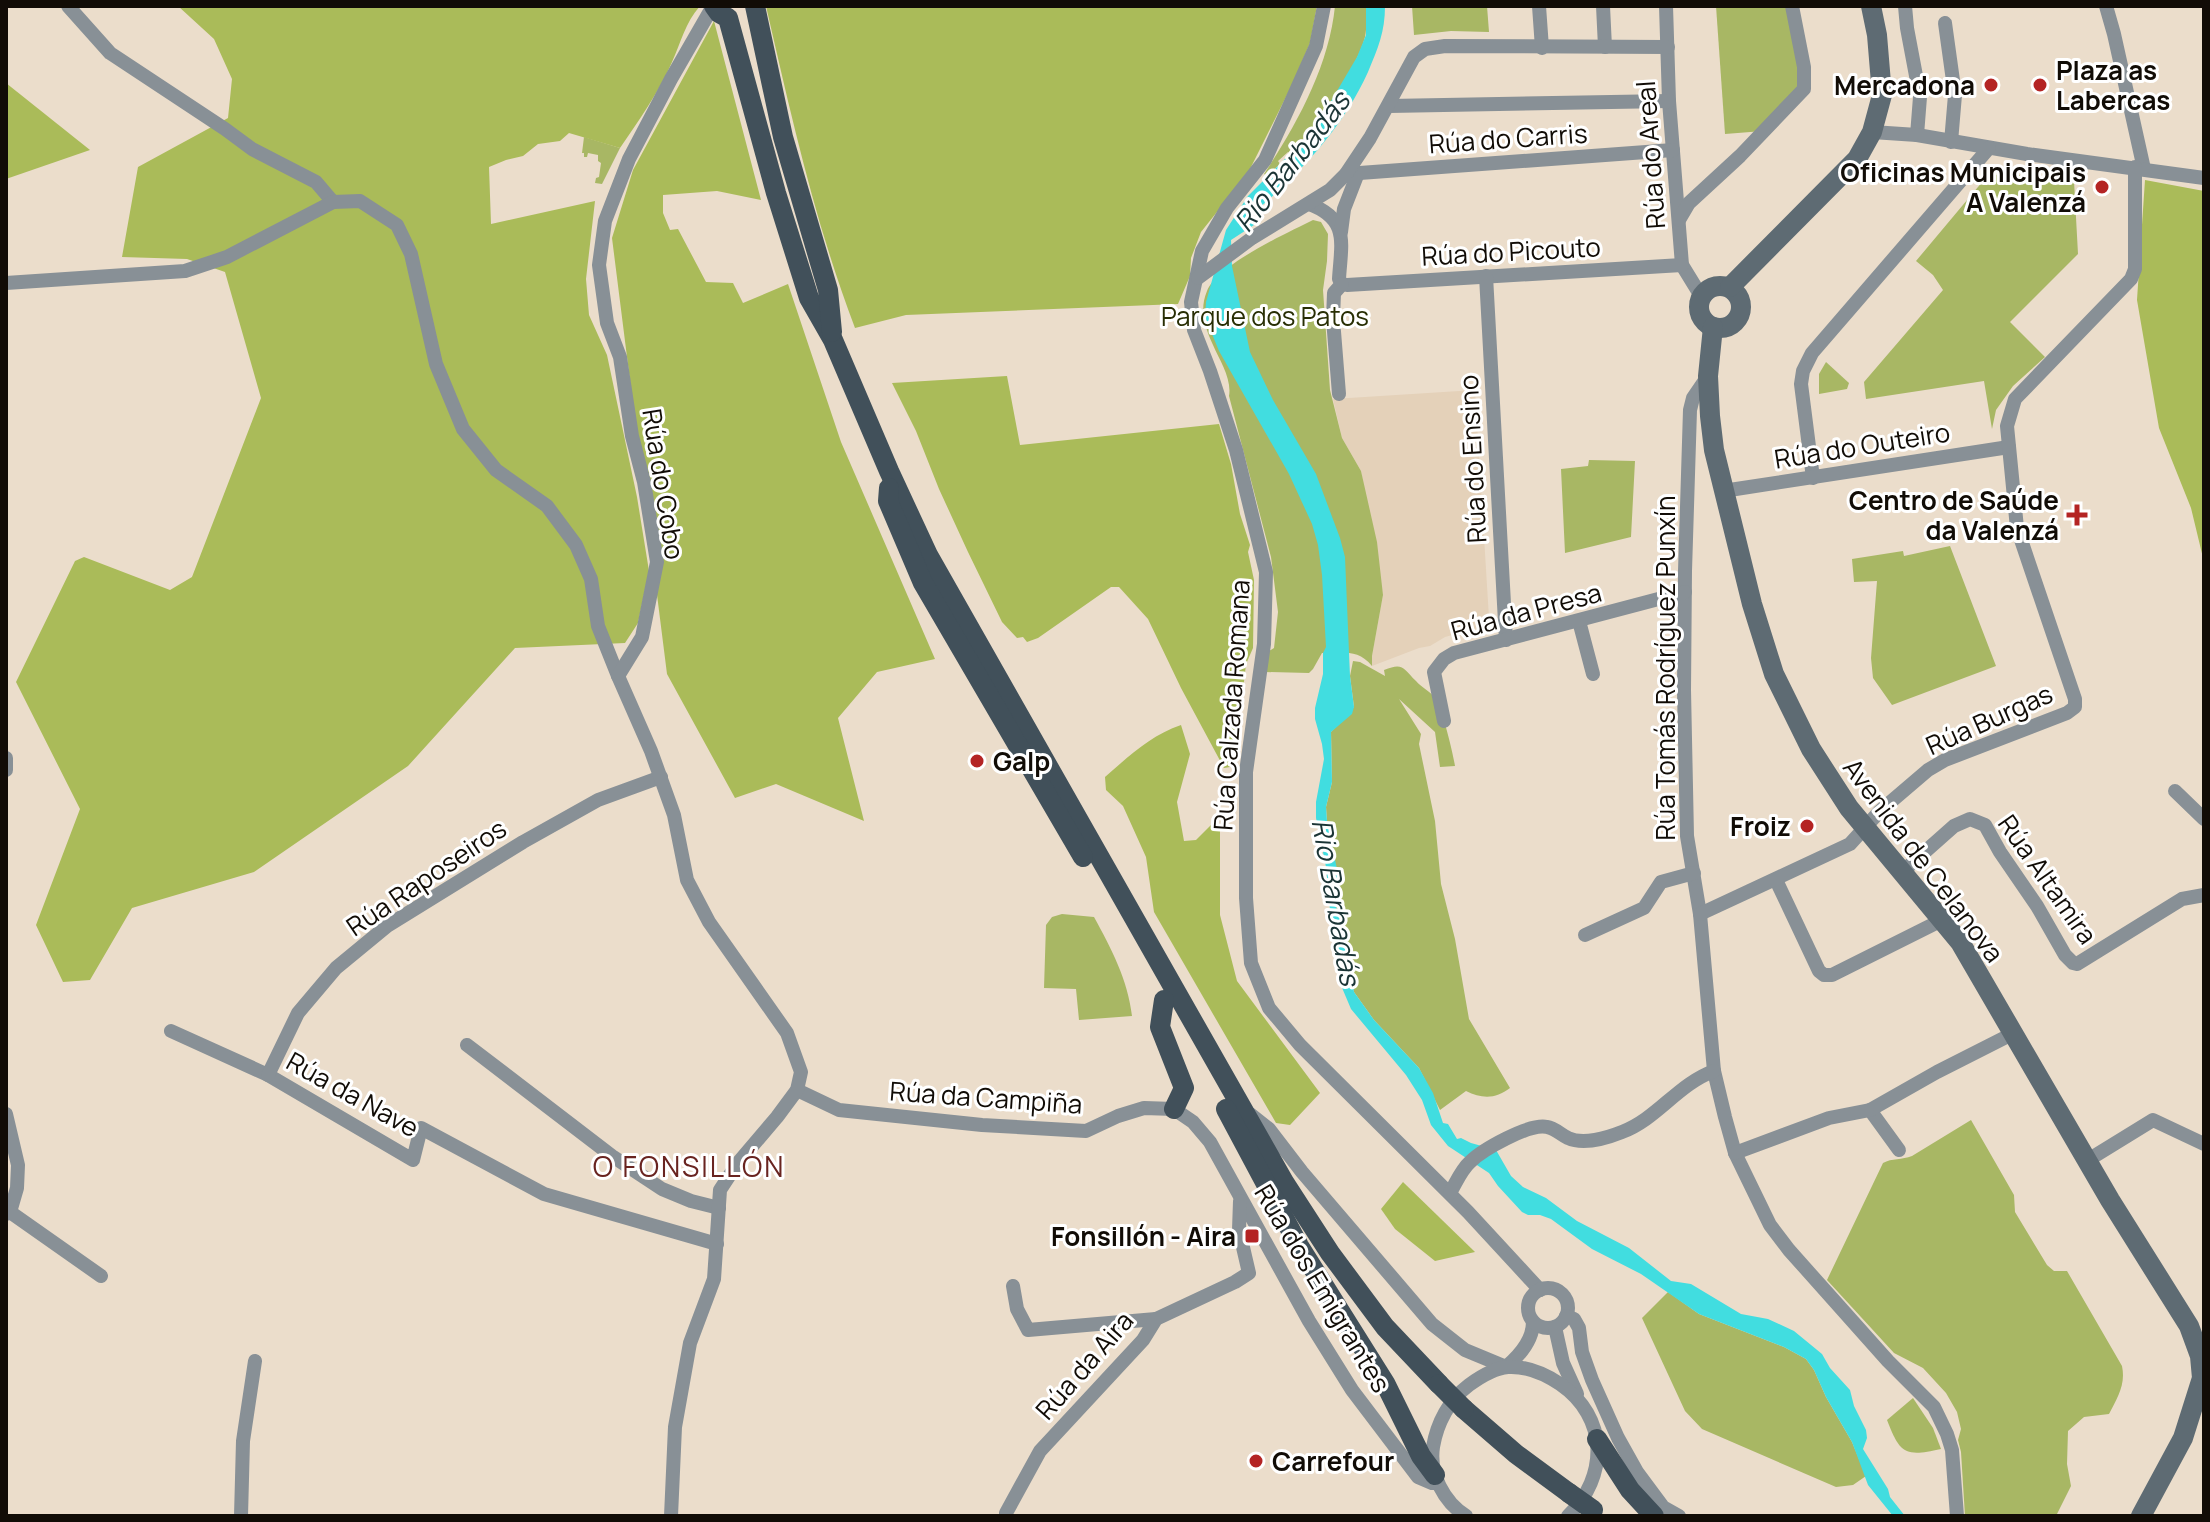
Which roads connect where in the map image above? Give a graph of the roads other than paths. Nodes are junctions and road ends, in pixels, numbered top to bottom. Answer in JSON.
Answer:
{"nodes":[{"id":1,"x":68,"y":6,"type":"edge"},
{"id":2,"x":714,"y":6,"type":"edge"},
{"id":3,"x":736,"y":6,"type":"edge"},
{"id":4,"x":745,"y":6,"type":"edge"},
{"id":5,"x":755,"y":6,"type":"edge"},
{"id":6,"x":1324,"y":6,"type":"edge"},
{"id":7,"x":1539,"y":6,"type":"edge"},
{"id":8,"x":1603,"y":6,"type":"edge"},
{"id":9,"x":1666,"y":6,"type":"edge"},
{"id":10,"x":1792,"y":6,"type":"edge"},
{"id":11,"x":1871,"y":6,"type":"edge"},
{"id":12,"x":1905,"y":6,"type":"edge"},
{"id":13,"x":2106,"y":6,"type":"edge"},
{"id":14,"x":1945,"y":23,"type":"dead end"},
{"id":15,"x":1605,"y":47,"type":"junction"},
{"id":16,"x":1668,"y":47,"type":"junction"},
{"id":17,"x":1542,"y":48,"type":"junction"},
{"id":18,"x":748,"y":87,"type":"junction"},
{"id":19,"x":1669,"y":101,"type":"junction"},
{"id":20,"x":1389,"y":106,"type":"junction"},
{"id":21,"x":1872,"y":132,"type":"junction"},
{"id":22,"x":1917,"y":135,"type":"junction"},
{"id":23,"x":783,"y":137,"type":"junction"},
{"id":24,"x":1951,"y":142,"type":"junction"},
{"id":25,"x":1989,"y":148,"type":"junction"},
{"id":26,"x":1673,"y":150,"type":"junction"},
{"id":27,"x":2139,"y":168,"type":"junction"},
{"id":28,"x":1352,"y":174,"type":"junction"},
{"id":29,"x":2204,"y":178,"type":"edge"},
{"id":30,"x":333,"y":202,"type":"junction"},
{"id":31,"x":1309,"y":204,"type":"junction"},
{"id":32,"x":1679,"y":221,"type":"junction"},
{"id":33,"x":1341,"y":232,"type":"junction"},
{"id":34,"x":1682,"y":265,"type":"junction"},
{"id":35,"x":1486,"y":276,"type":"junction"},
{"id":36,"x":1198,"y":278,"type":"junction"},
{"id":37,"x":6,"y":283,"type":"edge"},
{"id":38,"x":1342,"y":284,"type":"junction"},
{"id":39,"x":1730,"y":287,"type":"junction"},
{"id":40,"x":1701,"y":296,"type":"junction"},
{"id":41,"x":1713,"y":327,"type":"junction"},
{"id":42,"x":833,"y":340,"type":"junction"},
{"id":43,"x":1708,"y":376,"type":"junction"},
{"id":44,"x":1339,"y":394,"type":"dead end"},
{"id":45,"x":2009,"y":447,"type":"junction"},
{"id":46,"x":1813,"y":478,"type":"junction"},
{"id":47,"x":1723,"y":491,"type":"junction"},
{"id":48,"x":1685,"y":592,"type":"junction"},
{"id":49,"x":1579,"y":621,"type":"junction"},
{"id":50,"x":1506,"y":640,"type":"junction"},
{"id":51,"x":1593,"y":674,"type":"dead end"},
{"id":52,"x":618,"y":676,"type":"junction"},
{"id":53,"x":1444,"y":721,"type":"dead end"},
{"id":54,"x":661,"y":777,"type":"junction"},
{"id":55,"x":2175,"y":791,"type":"dead end"},
{"id":56,"x":2204,"y":819,"type":"edge"},
{"id":57,"x":1864,"y":828,"type":"junction"},
{"id":58,"x":1694,"y":873,"type":"junction"},
{"id":59,"x":1901,"y":873,"type":"junction"},
{"id":60,"x":1776,"y":880,"type":"junction"},
{"id":61,"x":2204,"y":895,"type":"edge"},
{"id":62,"x":1700,"y":914,"type":"junction"},
{"id":63,"x":1942,"y":920,"type":"junction"},
{"id":64,"x":1585,"y":935,"type":"dead end"},
{"id":65,"x":1158,"y":962,"type":"junction"},
{"id":66,"x":1164,"y":1000,"type":"junction"},
{"id":67,"x":171,"y":1031,"type":"dead end"},
{"id":68,"x":2014,"y":1033,"type":"junction"},
{"id":69,"x":467,"y":1045,"type":"dead end"},
{"id":70,"x":1714,"y":1071,"type":"junction"},
{"id":71,"x":268,"y":1075,"type":"junction"},
{"id":72,"x":797,"y":1090,"type":"junction"},
{"id":73,"x":1241,"y":1107,"type":"junction"},
{"id":74,"x":1174,"y":1109,"type":"junction"},
{"id":75,"x":1870,"y":1110,"type":"junction"},
{"id":76,"x":6,"y":1114,"type":"edge"},
{"id":77,"x":2204,"y":1144,"type":"edge"},
{"id":78,"x":1899,"y":1150,"type":"dead end"},
{"id":79,"x":1735,"y":1153,"type":"junction"},
{"id":80,"x":2088,"y":1160,"type":"junction"},
{"id":81,"x":1450,"y":1193,"type":"junction"},
{"id":82,"x":1240,"y":1199,"type":"junction"},
{"id":83,"x":719,"y":1208,"type":"junction"},
{"id":84,"x":8,"y":1213,"type":"edge"},
{"id":85,"x":717,"y":1244,"type":"junction"},
{"id":86,"x":101,"y":1276,"type":"dead end"},
{"id":87,"x":1013,"y":1286,"type":"dead end"},
{"id":88,"x":1540,"y":1290,"type":"junction"},
{"id":89,"x":1156,"y":1319,"type":"junction"},
{"id":90,"x":1560,"y":1321,"type":"junction"},
{"id":91,"x":1533,"y":1322,"type":"junction"},
{"id":92,"x":255,"y":1361,"type":"dead end"},
{"id":93,"x":1506,"y":1367,"type":"junction"},
{"id":94,"x":1585,"y":1409,"type":"junction"},
{"id":95,"x":1597,"y":1439,"type":"junction"},
{"id":96,"x":1437,"y":1479,"type":"junction"},
{"id":97,"x":1006,"y":1513,"type":"dead end"},
{"id":98,"x":1597,"y":1513,"type":"edge"},
{"id":99,"x":1657,"y":1513,"type":"edge"},
{"id":100,"x":241,"y":1516,"type":"edge"},
{"id":101,"x":671,"y":1516,"type":"edge"},
{"id":102,"x":1466,"y":1516,"type":"edge"},
{"id":103,"x":1568,"y":1516,"type":"edge"},
{"id":104,"x":1679,"y":1516,"type":"edge"},
{"id":105,"x":1957,"y":1516,"type":"edge"},
{"id":106,"x":2141,"y":1516,"type":"edge"}],
"edges":[{"from":1,"to":30,"type":"street"},
{"from":2,"to":18,"type":"main road"},
{"from":2,"to":52,"type":"street","name":"Rúa do Cobo"},
{"from":3,"to":18,"type":"main road"},
{"from":4,"to":23,"type":"main road"},
{"from":5,"to":23,"type":"main road"},
{"from":6,"to":36,"type":"street","name":"Rúa Calzada Romana"},
{"from":7,"to":17,"type":"street"},
{"from":8,"to":15,"type":"street"},
{"from":9,"to":16,"type":"street","name":"Rúa do Areal"},
{"from":10,"to":32,"type":"street"},
{"from":11,"to":21,"type":"street"},
{"from":12,"to":22,"type":"street"},
{"from":13,"to":27,"type":"street"},
{"from":14,"to":24,"type":"street"},
{"from":15,"to":16,"type":"street"},
{"from":15,"to":17,"type":"street"},
{"from":16,"to":19,"type":"street","name":"Rúa do Areal"},
{"from":17,"to":20,"type":"street"},
{"from":18,"to":42,"type":"main road"},
{"from":19,"to":20,"type":"street"},
{"from":19,"to":26,"type":"street","name":"Rúa do Areal"},
{"from":20,"to":28,"type":"street"},
{"from":21,"to":22,"type":"street"},
{"from":21,"to":39,"type":"street"},
{"from":22,"to":24,"type":"street"},
{"from":23,"to":42,"type":"main road"},
{"from":24,"to":25,"type":"street"},
{"from":25,"to":27,"type":"street"},
{"from":25,"to":46,"type":"street"},
{"from":26,"to":28,"type":"street","name":"Rúa do Carris"},
{"from":26,"to":32,"type":"street","name":"Rúa do Areal"},
{"from":27,"to":29,"type":"street"},
{"from":27,"to":45,"type":"street"},
{"from":28,"to":31,"type":"street"},
{"from":28,"to":33,"type":"street"},
{"from":30,"to":37,"type":"street"},
{"from":30,"to":52,"type":"street"},
{"from":31,"to":33,"type":"street"},
{"from":31,"to":36,"type":"street"},
{"from":32,"to":34,"type":"street","name":"Rúa do Areal"},
{"from":33,"to":38,"type":"street"},
{"from":34,"to":35,"type":"street","name":"Rúa do Picouto"},
{"from":34,"to":40,"type":"street","name":"Rúa do Areal"},
{"from":35,"to":38,"type":"street","name":"Rúa do Picouto"},
{"from":35,"to":50,"type":"street","name":"Rúa do Ensino"},
{"from":36,"to":81,"type":"street","name":"Rúa Calzada Romana"},
{"from":38,"to":44,"type":"street"},
{"from":39,"to":40,"type":"street"},
{"from":39,"to":41,"type":"street"},
{"from":40,"to":41,"type":"street"},
{"from":41,"to":43,"type":"street","name":"Avenida de Celanova"},
{"from":42,"to":65,"type":"main road"},
{"from":43,"to":47,"type":"street","name":"Avenida de Celanova"},
{"from":43,"to":48,"type":"street","name":"Rúa Tomás Rodríguez Punxín"},
{"from":45,"to":46,"type":"street","name":"Rúa do Outeiro"},
{"from":45,"to":57,"type":"street","name":"Rúa Burgas"},
{"from":46,"to":47,"type":"street","name":"Rúa do Outeiro"},
{"from":47,"to":57,"type":"street","name":"Avenida de Celanova"},
{"from":48,"to":49,"type":"street","name":"Rúa da Presa"},
{"from":48,"to":58,"type":"street","name":"Rúa Tomás Rodríguez Punxín"},
{"from":49,"to":50,"type":"street","name":"Rúa da Presa"},
{"from":49,"to":51,"type":"street"},
{"from":50,"to":53,"type":"street","name":"Rúa da Presa"},
{"from":52,"to":54,"type":"street"},
{"from":54,"to":71,"type":"street","name":"Rúa Raposeiros"},
{"from":54,"to":72,"type":"street"},
{"from":55,"to":56,"type":"street"},
{"from":57,"to":59,"type":"street","name":"Avenida de Celanova"},
{"from":57,"to":60,"type":"street"},
{"from":58,"to":62,"type":"street","name":"Rúa Tomás Rodríguez Punxín"},
{"from":58,"to":64,"type":"street"},
{"from":59,"to":61,"type":"street","name":"Rúa Altamira"},
{"from":59,"to":63,"type":"street","name":"Avenida de Celanova"},
{"from":60,"to":62,"type":"street"},
{"from":60,"to":63,"type":"street"},
{"from":62,"to":70,"type":"street","name":"Rúa Tomás Rodríguez Punxín"},
{"from":63,"to":68,"type":"street","name":"Avenida de Celanova"},
{"from":65,"to":66,"type":"main road"},
{"from":65,"to":73,"type":"main road"},
{"from":66,"to":74,"type":"main road"},
{"from":66,"to":96,"type":"main road"},
{"from":67,"to":71,"type":"street","name":"Rúa da Nave"},
{"from":68,"to":75,"type":"street"},
{"from":68,"to":80,"type":"street","name":"Avenida de Celanova"},
{"from":69,"to":83,"type":"street"},
{"from":70,"to":79,"type":"street","name":"Rúa Tomás Rodríguez Punxín"},
{"from":70,"to":81,"type":"street"},
{"from":71,"to":85,"type":"street","name":"Rúa da Nave"},
{"from":72,"to":74,"type":"street","name":"Rúa da Campiña"},
{"from":72,"to":83,"type":"street"},
{"from":73,"to":93,"type":"street"},
{"from":73,"to":98,"type":"main road","bridge":true},
{"from":74,"to":82,"type":"street","name":"Rúa dos Emigrantes"},
{"from":75,"to":78,"type":"street"},
{"from":75,"to":79,"type":"street"},
{"from":76,"to":84,"type":"street"},
{"from":77,"to":80,"type":"street"},
{"from":79,"to":105,"type":"street","name":"Rúa Tomás Rodríguez Punxín"},
{"from":80,"to":106,"type":"street","name":"Avenida de Celanova"},
{"from":81,"to":88,"type":"street","name":"Rúa Calzada Romana"},
{"from":82,"to":89,"type":"street","name":"Rúa da Aira"},
{"from":82,"to":96,"type":"street","name":"Rúa dos Emigrantes"},
{"from":83,"to":85,"type":"street"},
{"from":84,"to":86,"type":"street"},
{"from":85,"to":101,"type":"street"},
{"from":87,"to":89,"type":"street"},
{"from":88,"to":90,"type":"street"},
{"from":88,"to":91,"type":"street"},
{"from":89,"to":97,"type":"street","name":"Rúa da Aira"},
{"from":90,"to":91,"type":"street"},
{"from":90,"to":94,"type":"street"},
{"from":90,"to":99,"type":"street"},
{"from":91,"to":93,"type":"street"},
{"from":92,"to":100,"type":"street"},
{"from":93,"to":94,"type":"street"},
{"from":93,"to":96,"type":"street"},
{"from":94,"to":95,"type":"street"},
{"from":95,"to":99,"type":"main road"},
{"from":95,"to":103,"type":"street"},
{"from":96,"to":102,"type":"street","name":"Rúa dos Emigrantes"},
{"from":99,"to":104,"type":"street"}]}
